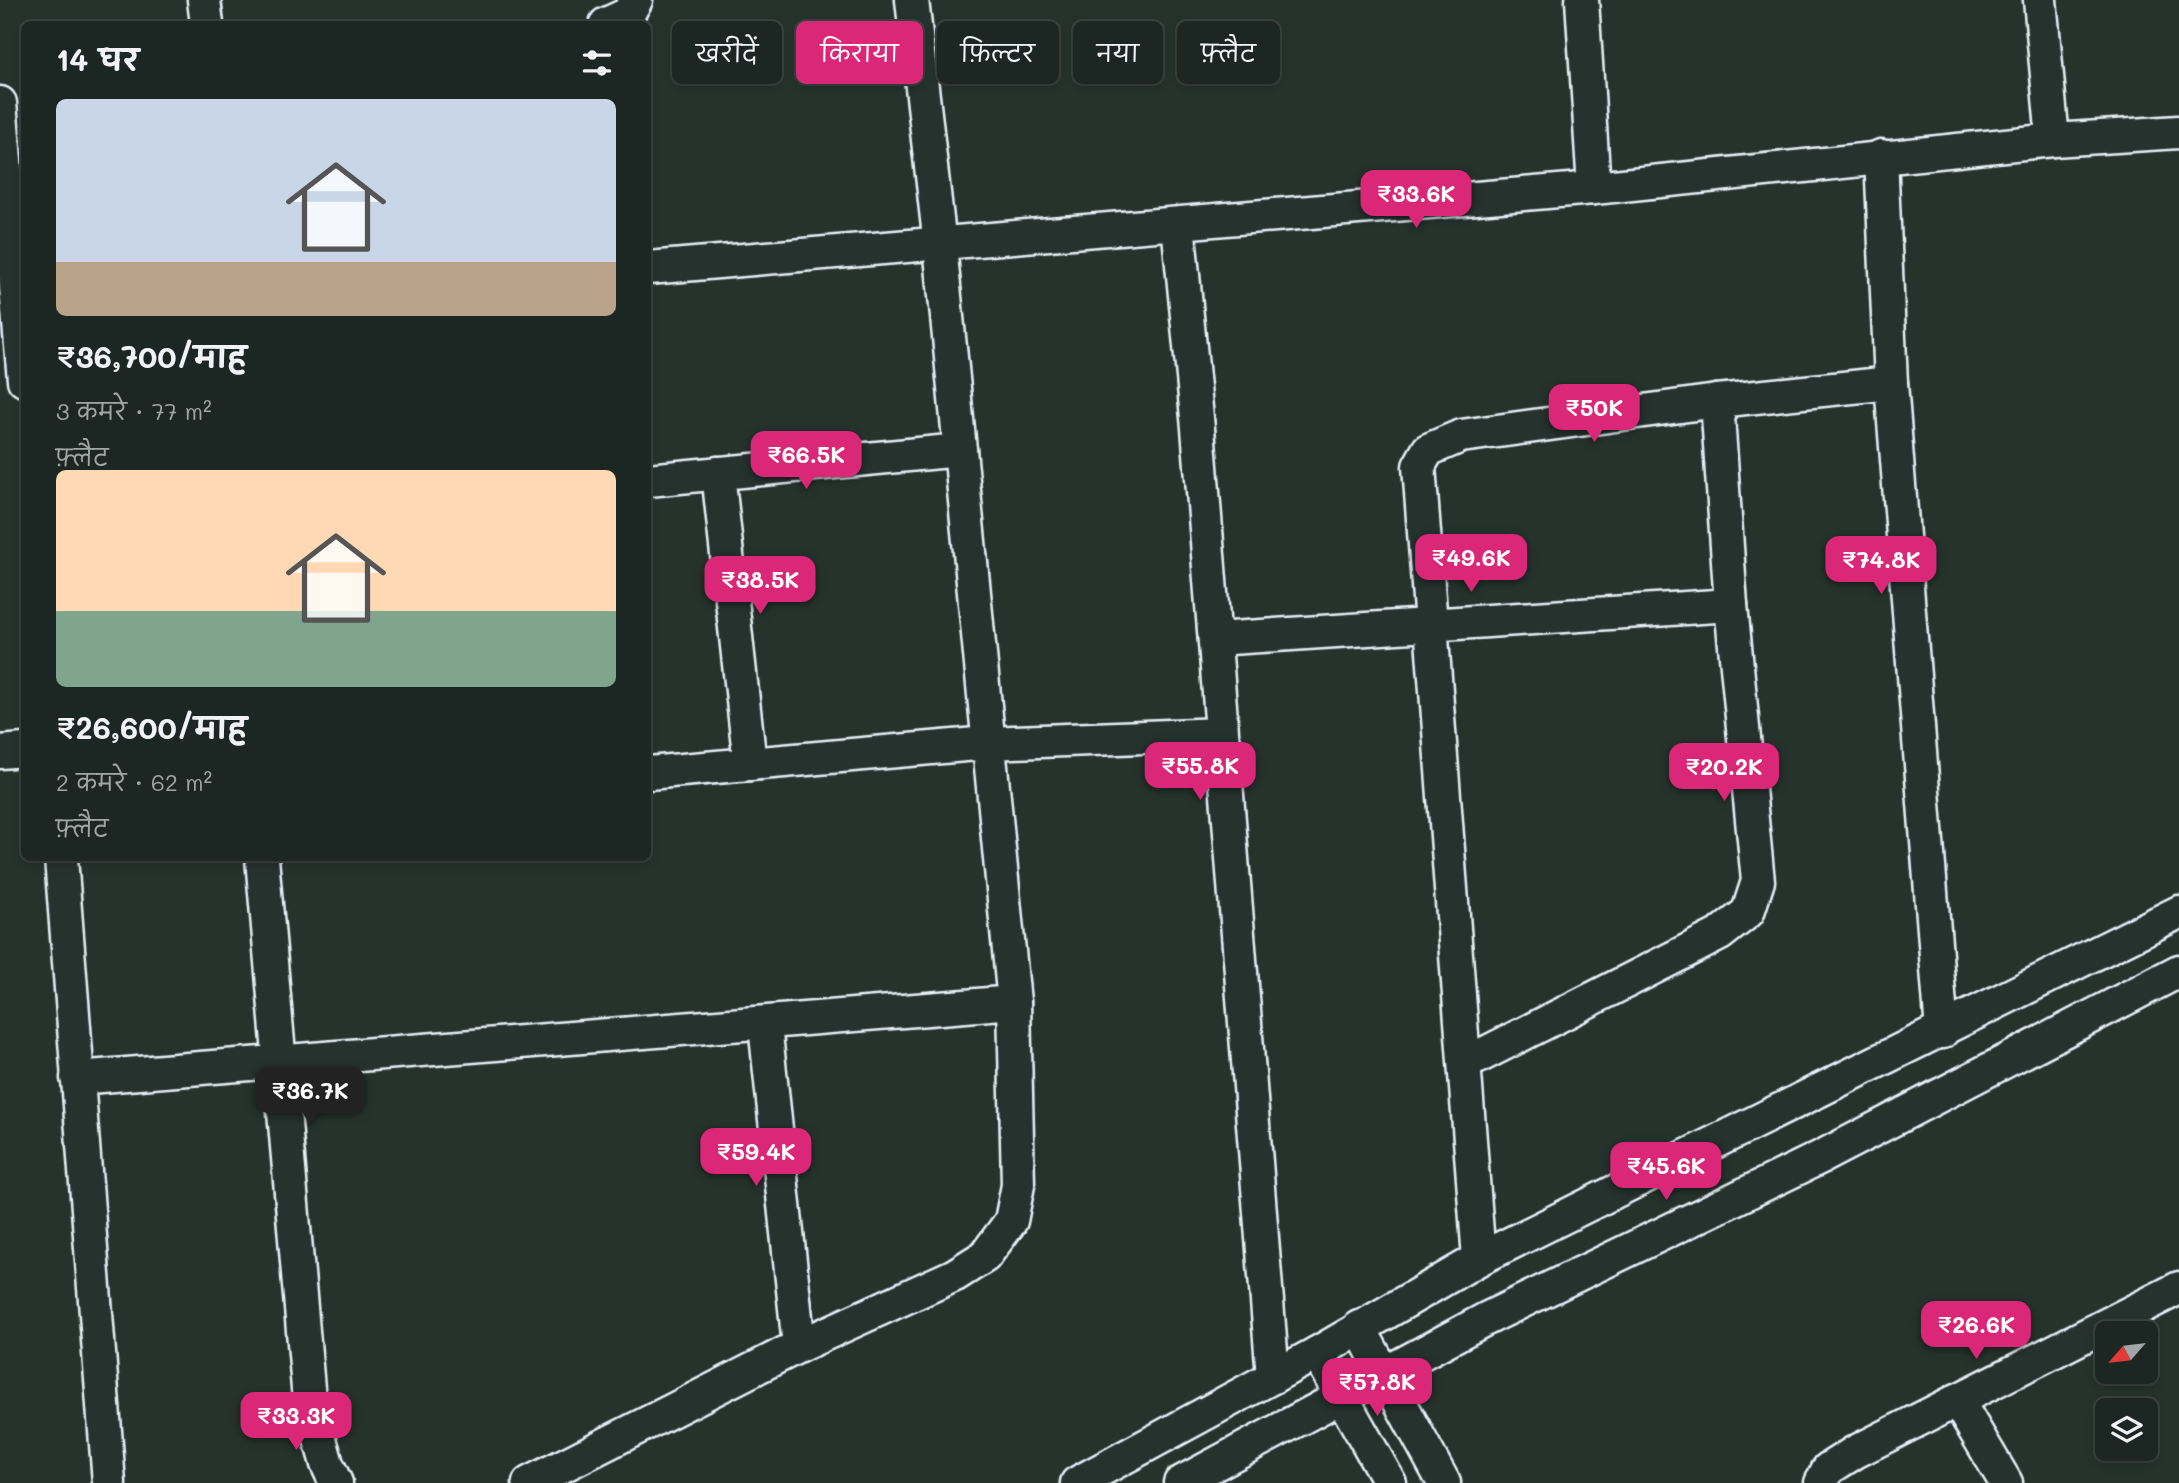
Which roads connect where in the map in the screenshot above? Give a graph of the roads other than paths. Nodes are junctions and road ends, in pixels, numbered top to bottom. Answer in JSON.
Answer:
{"nodes":[{"id":1,"x":204,"y":0,"type":"edge"},
{"id":2,"x":636,"y":0,"type":"edge"},
{"id":3,"x":912,"y":0,"type":"edge"},
{"id":4,"x":1582,"y":0,"type":"edge"},
{"id":5,"x":2040,"y":0,"type":"edge"},
{"id":6,"x":206,"y":21,"type":"edge"},
{"id":7,"x":613,"y":21,"type":"edge"},
{"id":8,"x":0,"y":103,"type":"edge"},
{"id":9,"x":2179,"y":132,"type":"edge"},
{"id":10,"x":2053,"y":140,"type":"junction"},
{"id":11,"x":1881,"y":156,"type":"junction"},
{"id":12,"x":1594,"y":188,"type":"junction"},
{"id":13,"x":5,"y":199,"type":"edge"},
{"id":14,"x":1178,"y":223,"type":"junction"},
{"id":15,"x":940,"y":245,"type":"junction"},
{"id":16,"x":651,"y":268,"type":"edge"},
{"id":17,"x":21,"y":302,"type":"edge"},
{"id":18,"x":1891,"y":383,"type":"junction"},
{"id":19,"x":1717,"y":401,"type":"junction"},
{"id":20,"x":960,"y":450,"type":"junction"},
{"id":21,"x":718,"y":473,"type":"junction"},
{"id":22,"x":651,"y":480,"type":"edge"},
{"id":23,"x":1731,"y":605,"type":"junction"},
{"id":24,"x":1430,"y":623,"type":"junction"},
{"id":25,"x":1215,"y":639,"type":"junction"},
{"id":26,"x":1221,"y":734,"type":"junction"},
{"id":27,"x":988,"y":743,"type":"junction"},
{"id":28,"x":21,"y":750,"type":"edge"},
{"id":29,"x":0,"y":752,"type":"edge"},
{"id":30,"x":750,"y":764,"type":"junction"},
{"id":31,"x":651,"y":773,"type":"edge"},
{"id":32,"x":61,"y":861,"type":"edge"},
{"id":33,"x":262,"y":861,"type":"edge"},
{"id":34,"x":2179,"y":912,"type":"edge"},
{"id":35,"x":2179,"y":971,"type":"edge"},
{"id":36,"x":1014,"y":1002,"type":"junction"},
{"id":37,"x":765,"y":1025,"type":"junction"},
{"id":38,"x":1942,"y":1032,"type":"junction"},
{"id":39,"x":277,"y":1060,"type":"junction"},
{"id":40,"x":1466,"y":1062,"type":"junction"},
{"id":41,"x":77,"y":1078,"type":"junction"},
{"id":42,"x":1479,"y":1258,"type":"junction"},
{"id":43,"x":2179,"y":1288,"type":"edge"},
{"id":44,"x":1359,"y":1327,"type":"junction"},
{"id":45,"x":799,"y":1346,"type":"junction"},
{"id":46,"x":1317,"y":1353,"type":"junction"},
{"id":47,"x":1383,"y":1375,"type":"junction"},
{"id":48,"x":1273,"y":1377,"type":"junction"},
{"id":49,"x":1342,"y":1397,"type":"junction"},
{"id":50,"x":1957,"y":1400,"type":"junction"},
{"id":51,"x":109,"y":1483,"type":"edge"},
{"id":52,"x":336,"y":1483,"type":"edge"},
{"id":53,"x":529,"y":1483,"type":"edge"},
{"id":54,"x":1077,"y":1483,"type":"edge"},
{"id":55,"x":1180,"y":1483,"type":"edge"},
{"id":56,"x":1390,"y":1483,"type":"edge"},
{"id":57,"x":1444,"y":1483,"type":"edge"},
{"id":58,"x":1821,"y":1483,"type":"edge"},
{"id":59,"x":2006,"y":1483,"type":"edge"}],
"edges":[{"from":1,"to":6,"type":"street"},
{"from":2,"to":7,"type":"street"},
{"from":3,"to":15,"type":"street"},
{"from":4,"to":12,"type":"street"},
{"from":5,"to":10,"type":"street"},
{"from":8,"to":13,"type":"street"},
{"from":9,"to":10,"type":"street"},
{"from":10,"to":11,"type":"street"},
{"from":11,"to":12,"type":"street"},
{"from":11,"to":18,"type":"street"},
{"from":12,"to":14,"type":"street"},
{"from":13,"to":17,"type":"street"},
{"from":14,"to":15,"type":"street"},
{"from":14,"to":25,"type":"street"},
{"from":15,"to":16,"type":"street"},
{"from":15,"to":20,"type":"street"},
{"from":18,"to":19,"type":"street"},
{"from":18,"to":38,"type":"street"},
{"from":19,"to":23,"type":"street"},
{"from":19,"to":24,"type":"street"},
{"from":20,"to":21,"type":"street"},
{"from":20,"to":27,"type":"street"},
{"from":21,"to":22,"type":"street"},
{"from":21,"to":30,"type":"street"},
{"from":23,"to":24,"type":"street"},
{"from":23,"to":40,"type":"street"},
{"from":24,"to":25,"type":"street"},
{"from":24,"to":40,"type":"street"},
{"from":25,"to":26,"type":"street"},
{"from":26,"to":27,"type":"street"},
{"from":26,"to":48,"type":"street"},
{"from":27,"to":30,"type":"street"},
{"from":27,"to":36,"type":"street"},
{"from":28,"to":29,"type":"street"},
{"from":30,"to":31,"type":"street"},
{"from":32,"to":41,"type":"street"},
{"from":33,"to":39,"type":"street"},
{"from":34,"to":38,"type":"street"},
{"from":35,"to":47,"type":"street"},
{"from":36,"to":37,"type":"street"},
{"from":36,"to":45,"type":"street"},
{"from":37,"to":39,"type":"street"},
{"from":37,"to":45,"type":"street"},
{"from":38,"to":42,"type":"street"},
{"from":39,"to":41,"type":"street"},
{"from":39,"to":52,"type":"street"},
{"from":40,"to":42,"type":"street"},
{"from":41,"to":51,"type":"street"},
{"from":42,"to":44,"type":"street"},
{"from":43,"to":50,"type":"street"},
{"from":44,"to":46,"type":"street"},
{"from":44,"to":47,"type":"street"},
{"from":45,"to":53,"type":"street"},
{"from":46,"to":48,"type":"street"},
{"from":46,"to":49,"type":"street"},
{"from":47,"to":49,"type":"street"},
{"from":47,"to":57,"type":"street"},
{"from":48,"to":54,"type":"street"},
{"from":49,"to":55,"type":"street"},
{"from":49,"to":56,"type":"street"},
{"from":50,"to":58,"type":"street"},
{"from":50,"to":59,"type":"street"}]}
